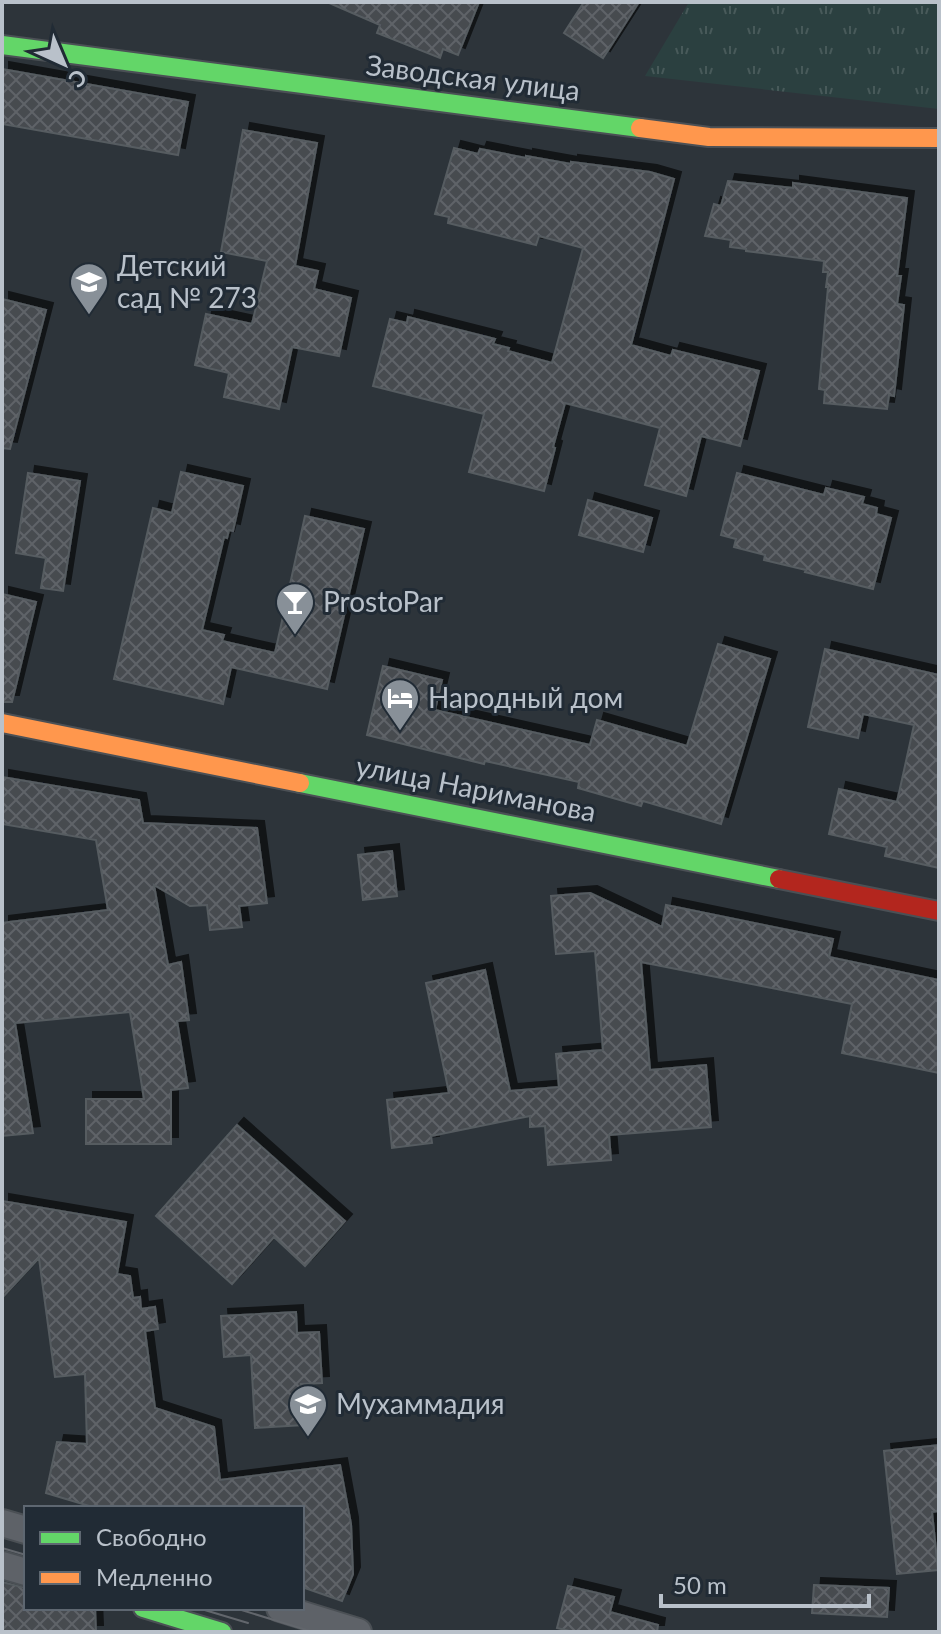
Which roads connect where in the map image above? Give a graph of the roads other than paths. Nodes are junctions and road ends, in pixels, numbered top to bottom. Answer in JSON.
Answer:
{"nodes":[{"id":1,"x":2,"y":45,"type":"edge"},
{"id":2,"x":939,"y":138,"type":"edge"},
{"id":3,"x":2,"y":723,"type":"edge"},
{"id":4,"x":939,"y":911,"type":"edge"},
{"id":5,"x":2,"y":1523,"type":"edge"},
{"id":6,"x":24,"y":1529,"type":"edge"},
{"id":7,"x":2,"y":1565,"type":"edge"},
{"id":8,"x":24,"y":1571,"type":"edge"},
{"id":9,"x":150,"y":1610,"type":"edge"},
{"id":10,"x":286,"y":1610,"type":"edge"},
{"id":11,"x":222,"y":1632,"type":"edge"},
{"id":12,"x":358,"y":1632,"type":"edge"}],
"edges":[{"from":1,"to":2,"type":"street","name":"Заводская улица"},
{"from":3,"to":4,"type":"street","name":"улица Нариманова"},
{"from":5,"to":6,"type":"street"},
{"from":7,"to":8,"type":"street"},
{"from":9,"to":11,"type":"street"},
{"from":10,"to":12,"type":"street"}]}
